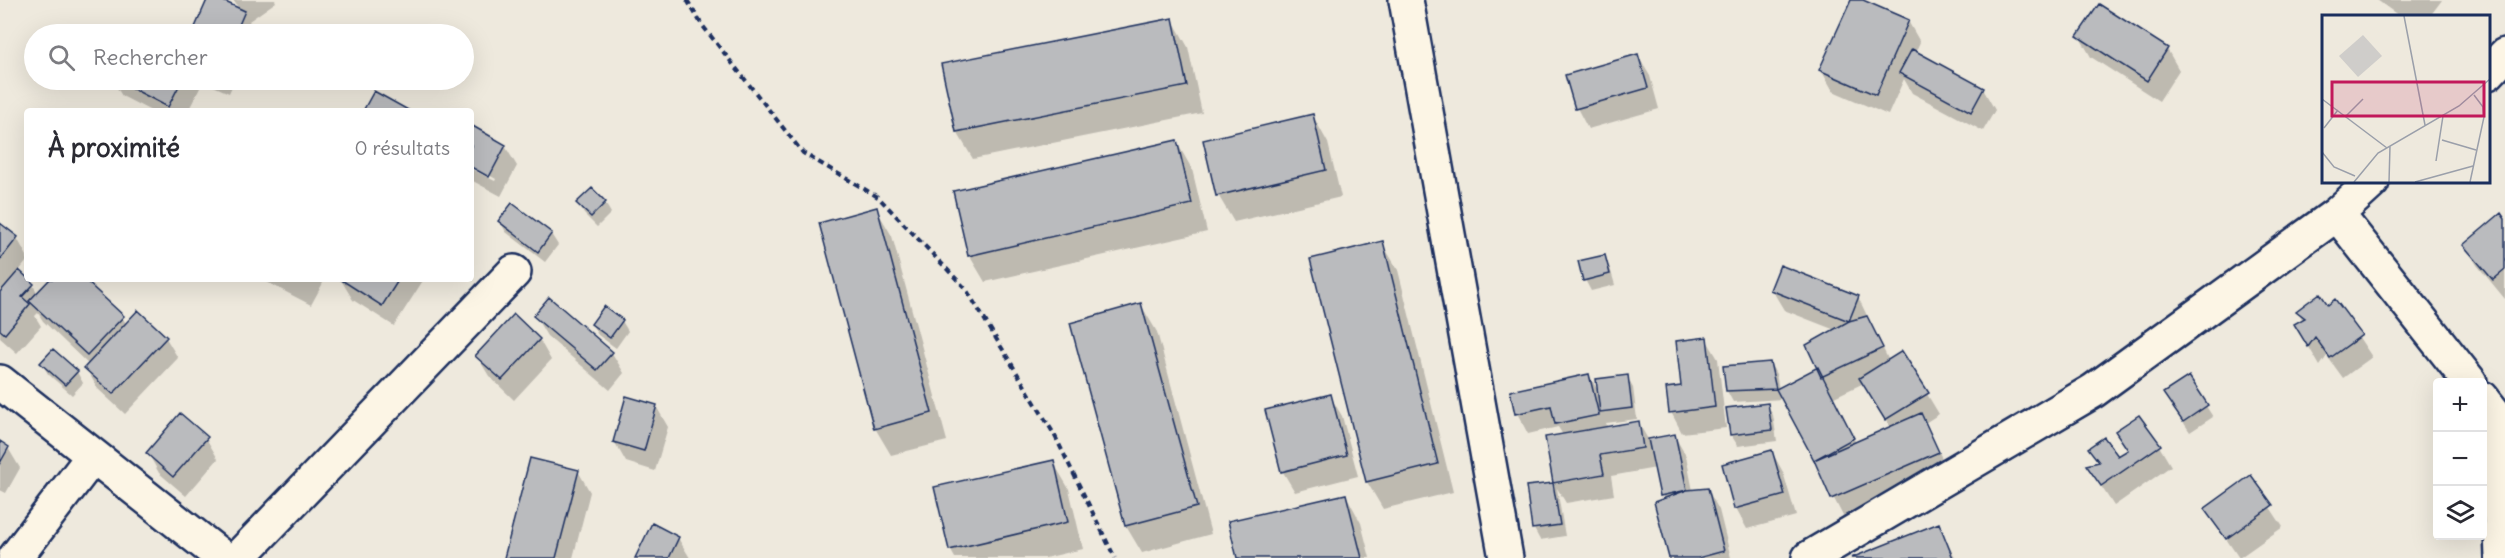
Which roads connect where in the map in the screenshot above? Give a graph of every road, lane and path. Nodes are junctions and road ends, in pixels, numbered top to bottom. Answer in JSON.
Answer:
{"nodes":[{"id":1,"x":687,"y":0,"type":"edge"},
{"id":2,"x":1406,"y":0,"type":"edge"},
{"id":3,"x":2505,"y":55,"type":"edge"},
{"id":4,"x":2490,"y":71,"type":"edge"},
{"id":5,"x":2371,"y":183,"type":"edge"},
{"id":6,"x":2337,"y":214,"type":"junction"},
{"id":7,"x":514,"y":272,"type":"dead end"},
{"id":8,"x":2467,"y":378,"type":"edge"},
{"id":9,"x":0,"y":382,"type":"edge"},
{"id":10,"x":2487,"y":404,"type":"edge"},
{"id":11,"x":93,"y":456,"type":"junction"},
{"id":12,"x":1839,"y":549,"type":"edge"},
{"id":13,"x":15,"y":558,"type":"edge"},
{"id":14,"x":223,"y":558,"type":"edge"},
{"id":15,"x":238,"y":558,"type":"edge"},
{"id":16,"x":1115,"y":558,"type":"edge"},
{"id":17,"x":1506,"y":558,"type":"edge"},
{"id":18,"x":1809,"y":558,"type":"edge"},
{"id":19,"x":2502,"y":558,"type":"edge"}],
"edges":[{"from":1,"to":16,"type":"path"},
{"from":2,"to":17,"type":"street"},
{"from":3,"to":4,"type":"street"},
{"from":5,"to":6,"type":"street"},
{"from":6,"to":8,"type":"street"},
{"from":6,"to":12,"type":"street"},
{"from":7,"to":15,"type":"street"},
{"from":9,"to":11,"type":"street"},
{"from":10,"to":19,"type":"street"},
{"from":11,"to":13,"type":"street"},
{"from":11,"to":14,"type":"street"},
{"from":12,"to":18,"type":"street"}]}
